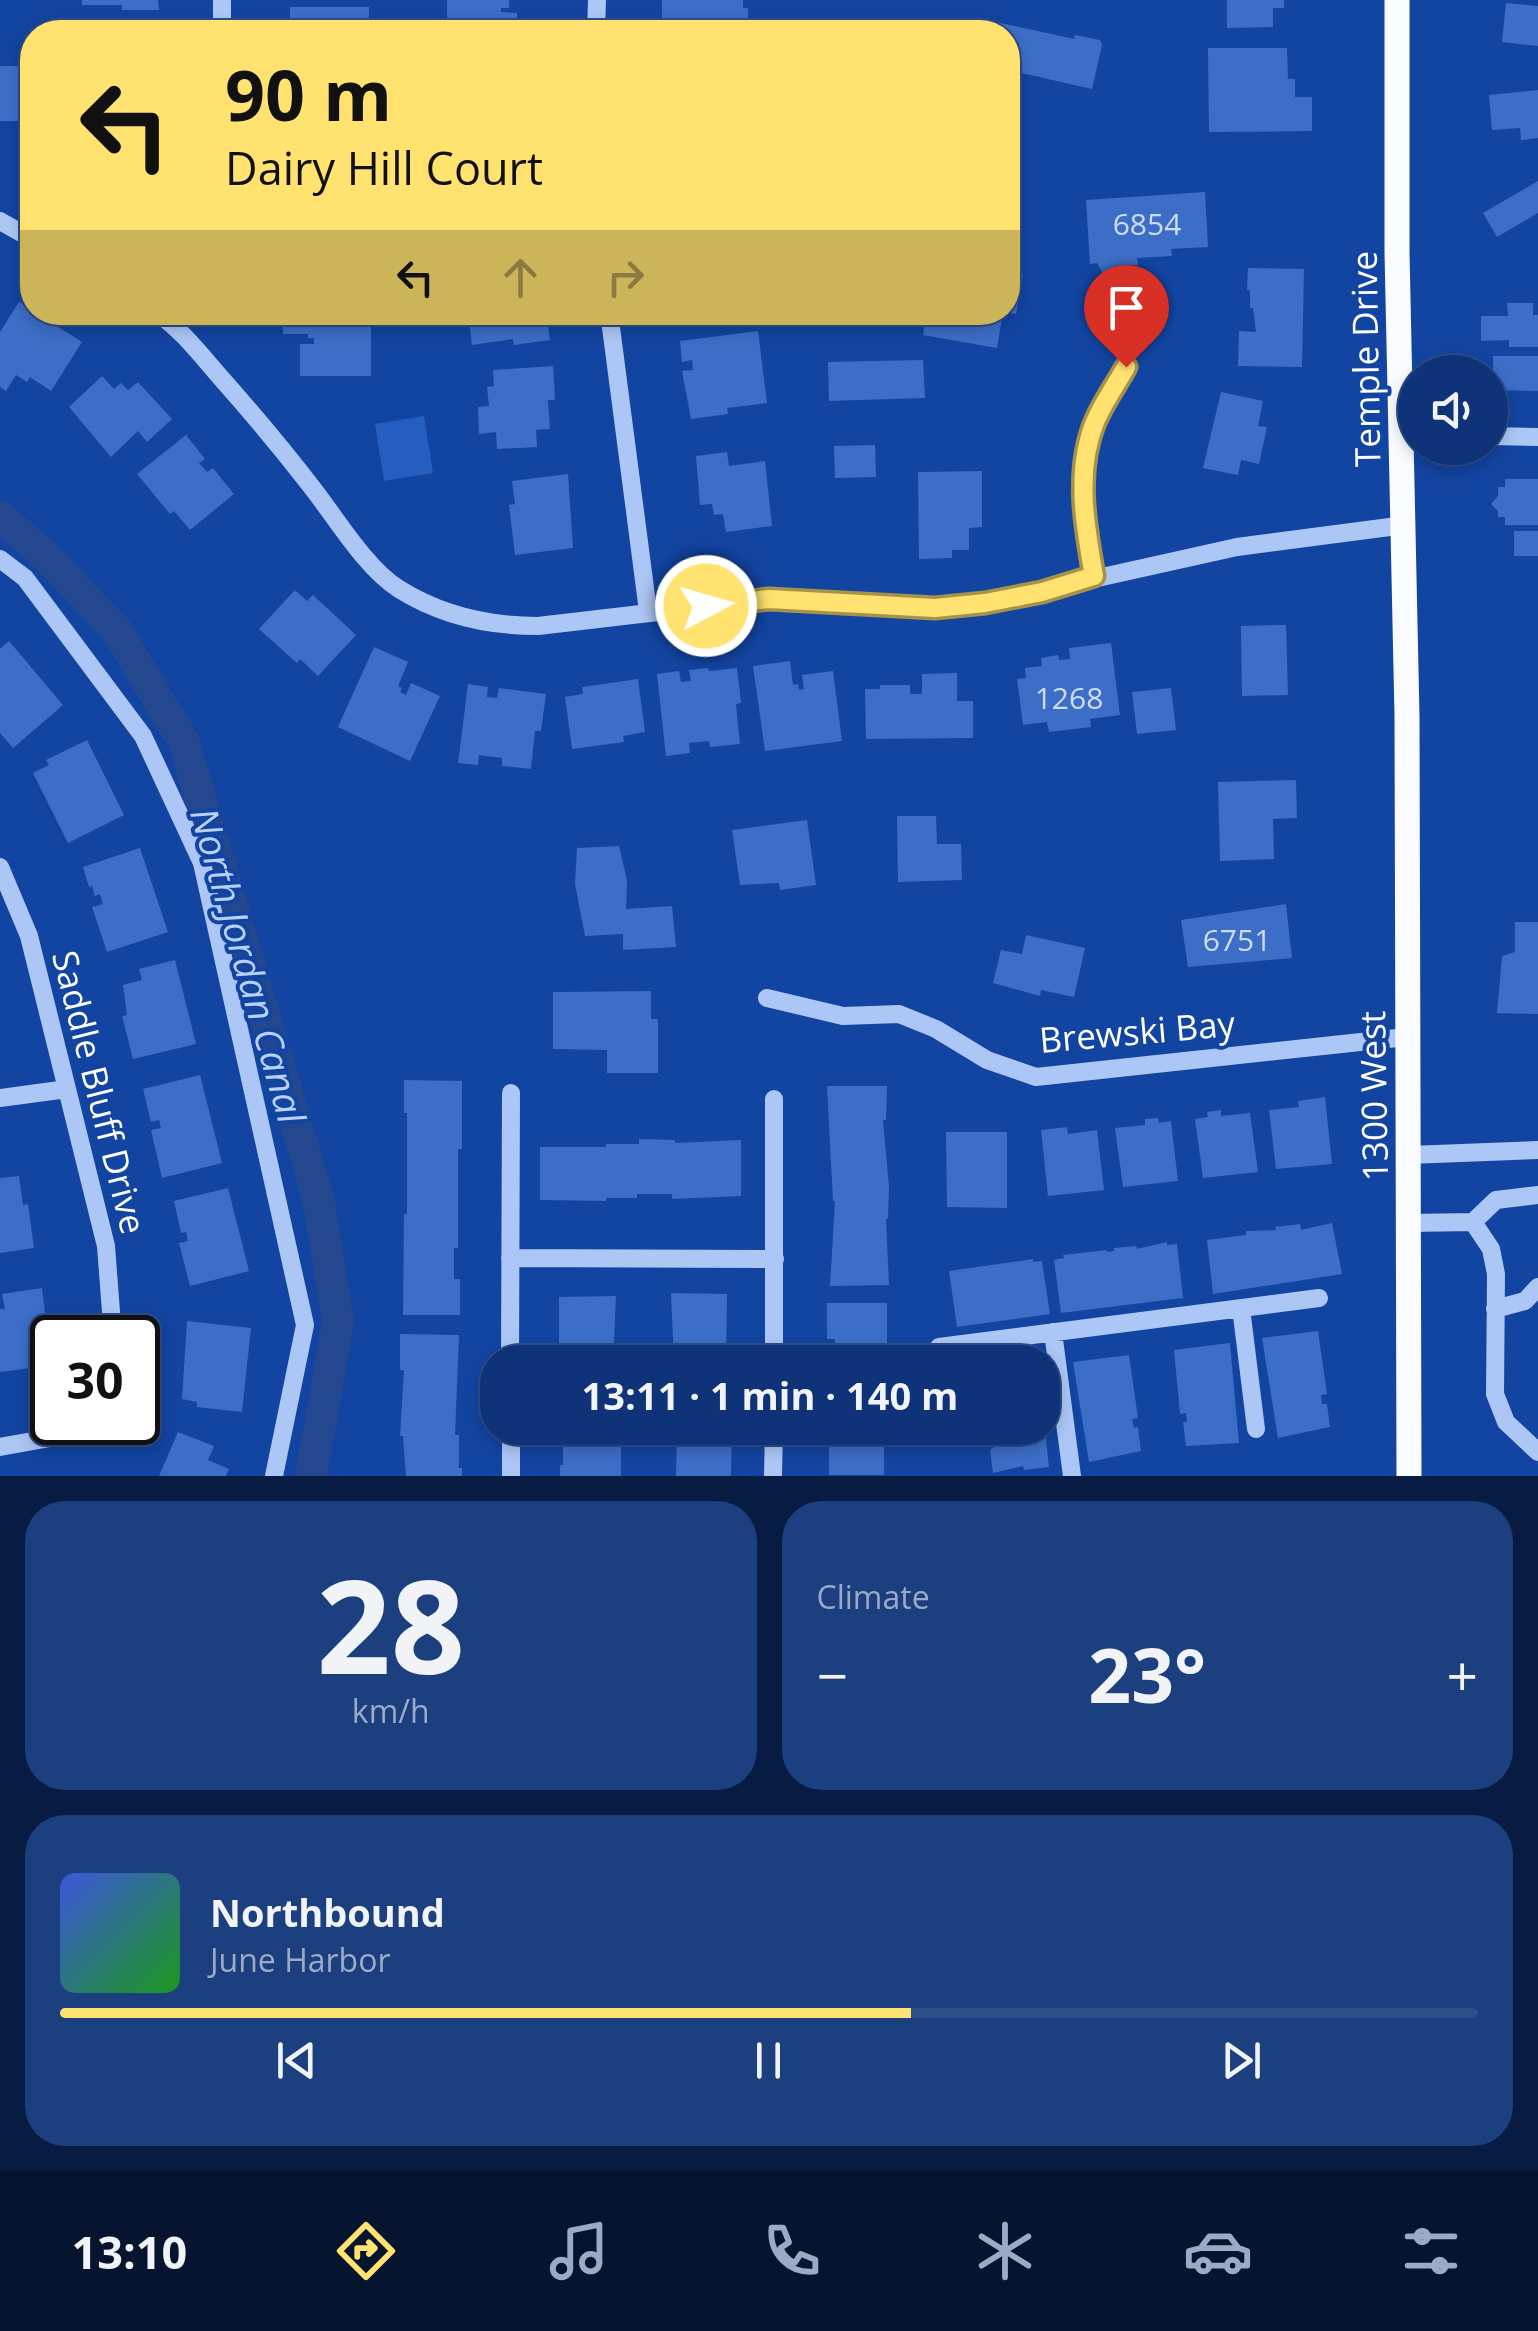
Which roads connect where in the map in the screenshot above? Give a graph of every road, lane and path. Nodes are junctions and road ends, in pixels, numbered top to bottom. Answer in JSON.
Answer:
{"nodes":[{"id":1,"x":1397,"y":0,"type":"edge"},
{"id":2,"x":184,"y":325,"type":"edge"},
{"id":3,"x":611,"y":325,"type":"edge"},
{"id":4,"x":1406,"y":355,"type":"edge"},
{"id":5,"x":1126,"y":367,"type":"dead end"},
{"id":6,"x":1508,"y":436,"type":"edge"},
{"id":7,"x":1538,"y":437,"type":"edge"},
{"id":8,"x":1407,"y":465,"type":"edge"},
{"id":9,"x":1405,"y":525,"type":"junction"},
{"id":10,"x":0,"y":559,"type":"edge"},
{"id":11,"x":1094,"y":576,"type":"junction"},
{"id":12,"x":648,"y":611,"type":"junction"},
{"id":13,"x":1406,"y":716,"type":"joint"},
{"id":14,"x":0,"y":867,"type":"edge"},
{"id":15,"x":767,"y":998,"type":"dead end"},
{"id":16,"x":1406,"y":1038,"type":"junction"},
{"id":17,"x":67,"y":1090,"type":"junction"},
{"id":18,"x":511,"y":1094,"type":"dead end"},
{"id":19,"x":0,"y":1098,"type":"edge"},
{"id":20,"x":774,"y":1099,"type":"dead end"},
{"id":21,"x":1538,"y":1150,"type":"edge"},
{"id":22,"x":1408,"y":1156,"type":"junction"},
{"id":23,"x":1538,"y":1195,"type":"edge"},
{"id":24,"x":1474,"y":1222,"type":"junction"},
{"id":25,"x":1409,"y":1223,"type":"junction"},
{"id":26,"x":510,"y":1258,"type":"junction"},
{"id":27,"x":775,"y":1259,"type":"junction"},
{"id":28,"x":1538,"y":1287,"type":"edge"},
{"id":29,"x":1319,"y":1298,"type":"dead end"},
{"id":30,"x":1241,"y":1308,"type":"junction"},
{"id":31,"x":1495,"y":1309,"type":"junction"},
{"id":32,"x":111,"y":1315,"type":"edge"},
{"id":33,"x":1053,"y":1332,"type":"junction"},
{"id":34,"x":510,"y":1345,"type":"edge"},
{"id":35,"x":774,"y":1345,"type":"edge"},
{"id":36,"x":947,"y":1345,"type":"edge"},
{"id":37,"x":1256,"y":1429,"type":"dead end"},
{"id":38,"x":30,"y":1440,"type":"edge"},
{"id":39,"x":510,"y":1445,"type":"edge"},
{"id":40,"x":774,"y":1445,"type":"edge"},
{"id":41,"x":0,"y":1447,"type":"edge"},
{"id":42,"x":1538,"y":1452,"type":"edge"},
{"id":43,"x":274,"y":1476,"type":"edge"},
{"id":44,"x":511,"y":1476,"type":"edge"},
{"id":45,"x":773,"y":1476,"type":"edge"},
{"id":46,"x":1072,"y":1476,"type":"edge"},
{"id":47,"x":1409,"y":1476,"type":"edge"}],
"edges":[{"from":1,"to":4,"type":"main road","name":"Temple Drive"},
{"from":2,"to":12,"type":"street"},
{"from":3,"to":12,"type":"street"},
{"from":5,"to":11,"type":"street"},
{"from":6,"to":7,"type":"street"},
{"from":8,"to":9,"type":"main road","name":"Temple Drive"},
{"from":9,"to":11,"type":"street"},
{"from":9,"to":13,"type":"main road","name":"Temple Drive"},
{"from":10,"to":43,"type":"street"},
{"from":11,"to":12,"type":"street"},
{"from":13,"to":16,"type":"main road","name":"1300 West"},
{"from":14,"to":17,"type":"street","name":"Saddle Bluff Drive"},
{"from":15,"to":16,"type":"street","name":"Brewski Bay"},
{"from":16,"to":22,"type":"main road","name":"1300 West"},
{"from":17,"to":19,"type":"street"},
{"from":17,"to":32,"type":"street","name":"Saddle Bluff Drive"},
{"from":18,"to":26,"type":"street"},
{"from":20,"to":27,"type":"street"},
{"from":21,"to":22,"type":"street"},
{"from":22,"to":25,"type":"main road","name":"1300 West"},
{"from":23,"to":24,"type":"street"},
{"from":24,"to":25,"type":"street"},
{"from":24,"to":31,"type":"street"},
{"from":25,"to":47,"type":"main road","name":"1300 West"},
{"from":26,"to":27,"type":"street"},
{"from":26,"to":34,"type":"street"},
{"from":27,"to":35,"type":"street"},
{"from":28,"to":31,"type":"street"},
{"from":29,"to":30,"type":"street"},
{"from":30,"to":33,"type":"street"},
{"from":30,"to":37,"type":"street"},
{"from":31,"to":42,"type":"street"},
{"from":33,"to":36,"type":"street"},
{"from":33,"to":46,"type":"street"},
{"from":38,"to":41,"type":"street"},
{"from":39,"to":44,"type":"street"},
{"from":40,"to":45,"type":"street"}]}
